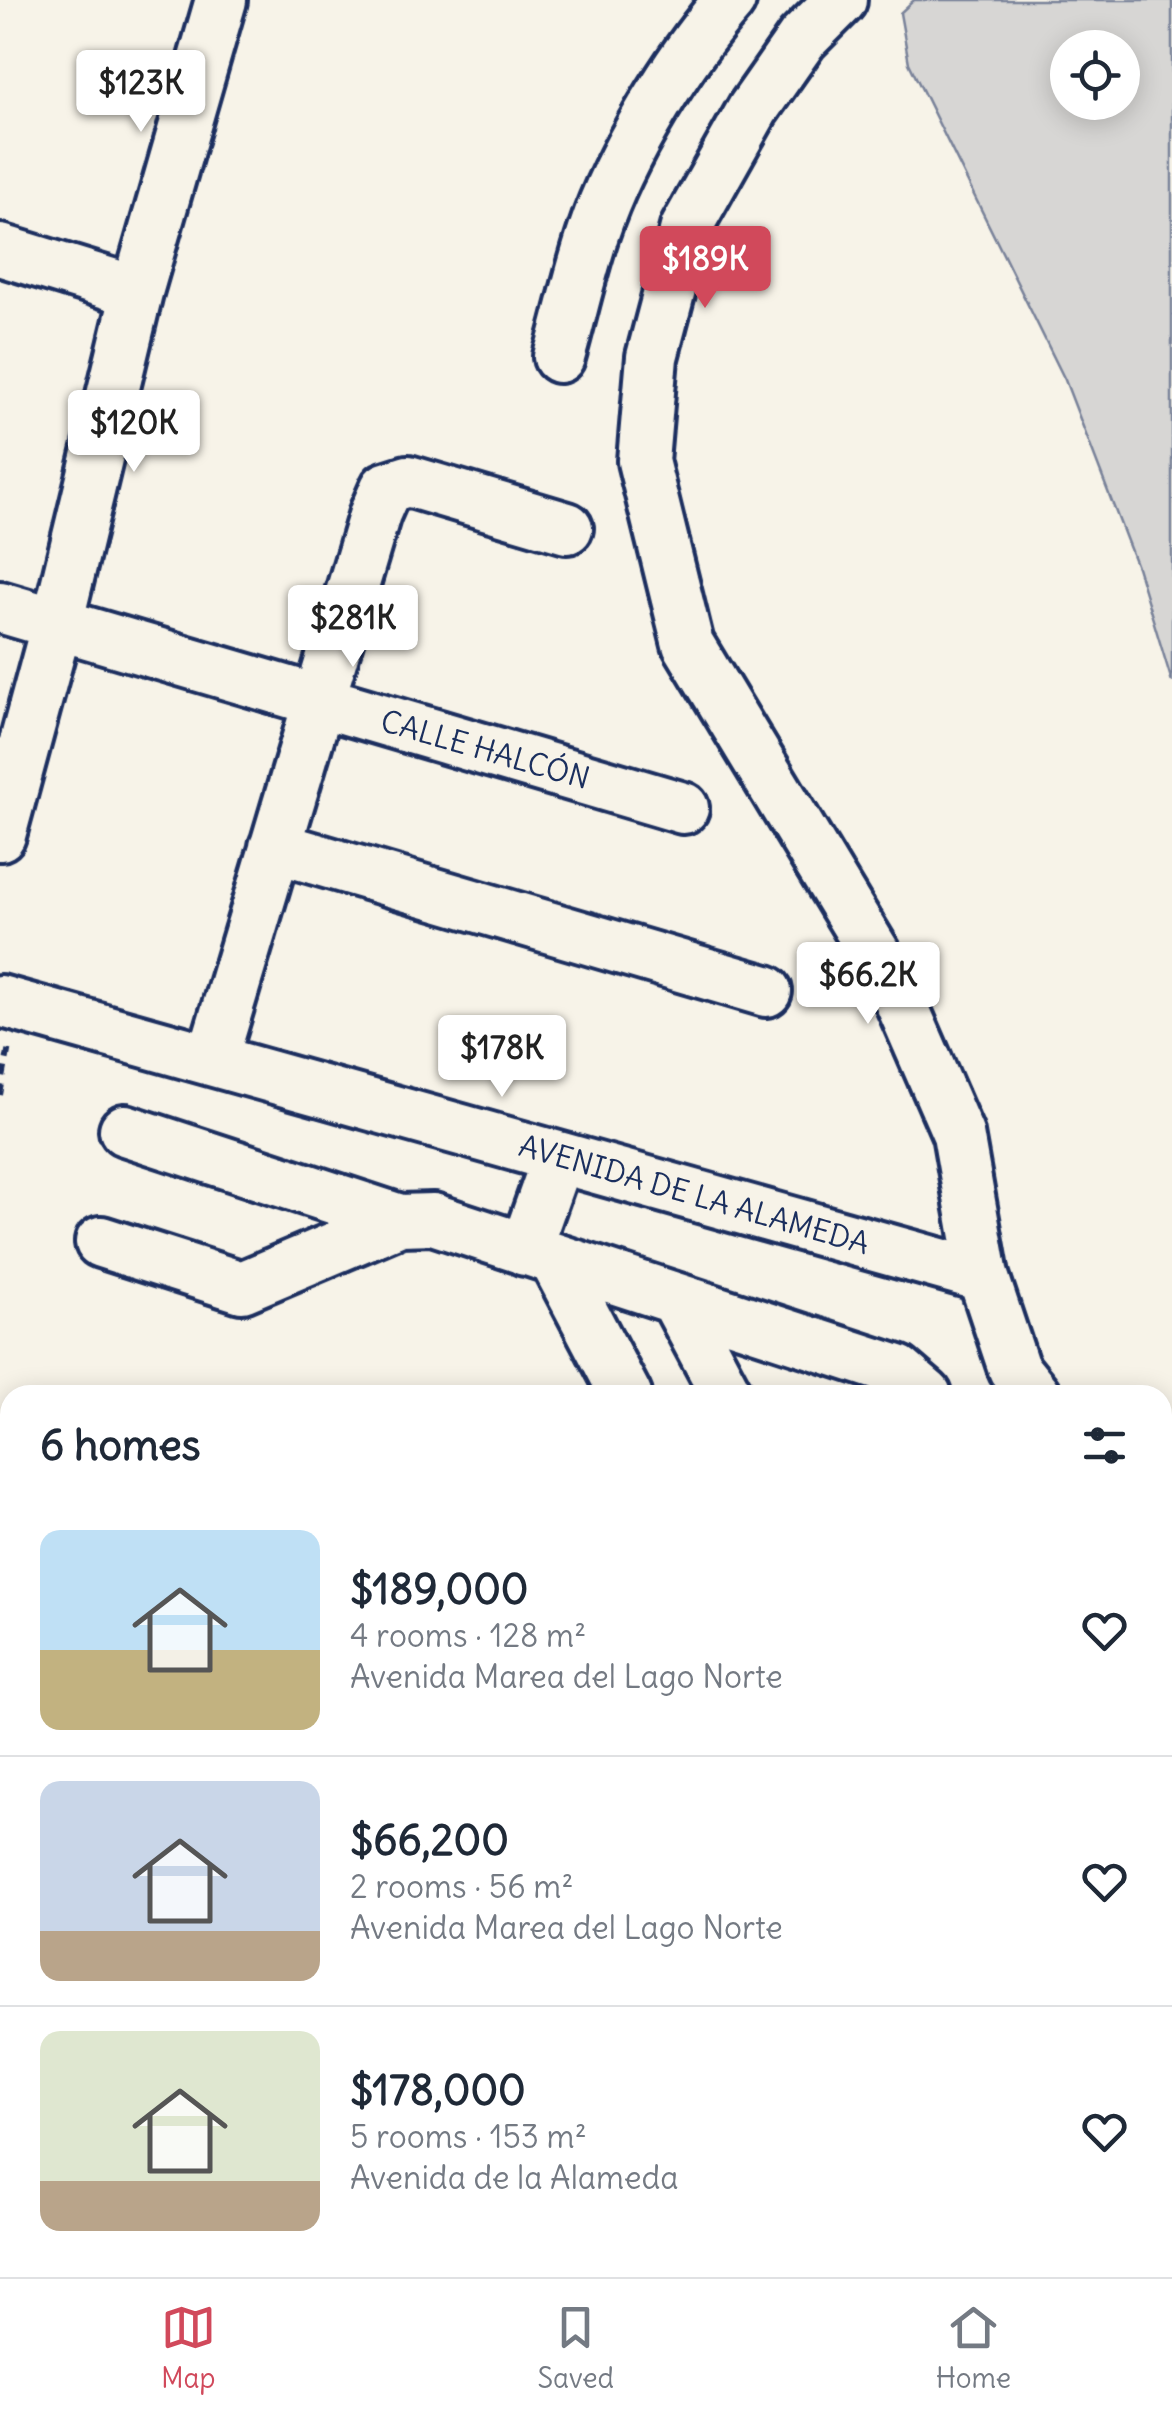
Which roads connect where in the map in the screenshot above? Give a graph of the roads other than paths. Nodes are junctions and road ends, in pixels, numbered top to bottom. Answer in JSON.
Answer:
{"nodes":[{"id":1,"x":222,"y":0,"type":"edge"},
{"id":2,"x":730,"y":0,"type":"edge"},
{"id":3,"x":821,"y":9,"type":"edge"},
{"id":4,"x":0,"y":250,"type":"edge"},
{"id":5,"x":137,"y":292,"type":"junction"},
{"id":6,"x":559,"y":357,"type":"dead end"},
{"id":7,"x":567,"y":528,"type":"dead end"},
{"id":8,"x":0,"y":607,"type":"edge"},
{"id":9,"x":57,"y":624,"type":"junction"},
{"id":10,"x":318,"y":702,"type":"junction"},
{"id":11,"x":683,"y":808,"type":"dead end"},
{"id":12,"x":0,"y":835,"type":"edge"},
{"id":13,"x":275,"y":846,"type":"junction"},
{"id":14,"x":766,"y":991,"type":"dead end"},
{"id":15,"x":0,"y":1000,"type":"edge"},
{"id":16,"x":212,"y":1060,"type":"junction"},
{"id":17,"x":125,"y":1130,"type":"dead end"},
{"id":18,"x":558,"y":1157,"type":"junction"},
{"id":19,"x":400,"y":1220,"type":"junction"},
{"id":20,"x":101,"y":1242,"type":"dead end"},
{"id":21,"x":540,"y":1255,"type":"junction"},
{"id":22,"x":983,"y":1276,"type":"junction"},
{"id":23,"x":676,"y":1299,"type":"junction"},
{"id":24,"x":620,"y":1385,"type":"edge"},
{"id":25,"x":723,"y":1385,"type":"edge"},
{"id":26,"x":914,"y":1385,"type":"edge"},
{"id":27,"x":1027,"y":1385,"type":"edge"},
{"id":28,"x":1172,"y":1932,"type":"edge"},
{"id":29,"x":1172,"y":1940,"type":"edge"}],
"edges":[{"from":1,"to":5,"type":"street"},
{"from":2,"to":6,"type":"street"},
{"from":3,"to":22,"type":"street"},
{"from":4,"to":5,"type":"street"},
{"from":5,"to":9,"type":"street"},
{"from":7,"to":10,"type":"street"},
{"from":8,"to":9,"type":"street","name":"CALLE HALCÓN"},
{"from":9,"to":10,"type":"street","name":"CALLE HALCÓN"},
{"from":9,"to":12,"type":"street"},
{"from":10,"to":11,"type":"street","name":"CALLE HALCÓN"},
{"from":10,"to":13,"type":"street"},
{"from":13,"to":14,"type":"street"},
{"from":13,"to":16,"type":"street"},
{"from":15,"to":16,"type":"street","name":"AVENIDA DE LA ALAMEDA"},
{"from":16,"to":18,"type":"street","name":"AVENIDA DE LA ALAMEDA"},
{"from":17,"to":19,"type":"street"},
{"from":18,"to":21,"type":"street"},
{"from":18,"to":22,"type":"street","name":"AVENIDA DE LA ALAMEDA"},
{"from":19,"to":20,"type":"street"},
{"from":19,"to":21,"type":"street"},
{"from":21,"to":23,"type":"street"},
{"from":21,"to":24,"type":"street"},
{"from":22,"to":27,"type":"street"},
{"from":23,"to":25,"type":"street"},
{"from":23,"to":26,"type":"street"},
{"from":28,"to":29,"type":"street"}]}
